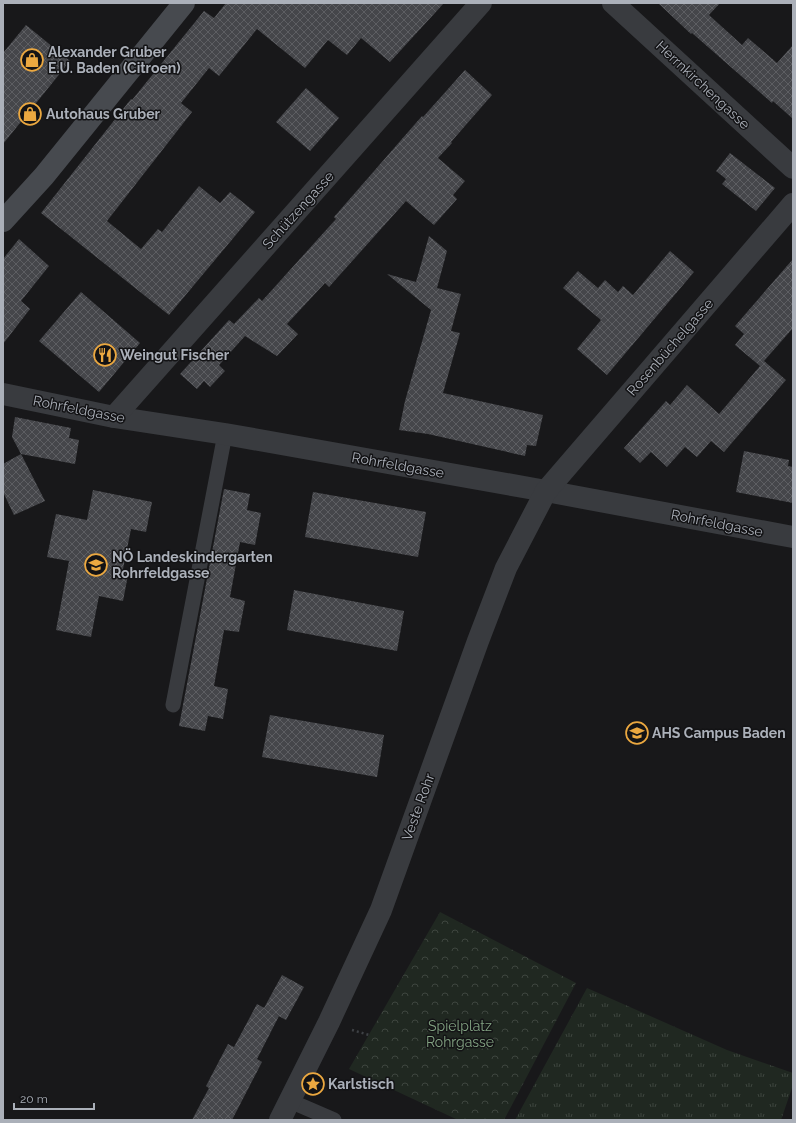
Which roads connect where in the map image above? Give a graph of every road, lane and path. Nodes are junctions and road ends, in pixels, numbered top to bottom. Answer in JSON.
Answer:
{"nodes":[{"id":1,"x":184,"y":3,"type":"edge"},
{"id":2,"x":482,"y":3,"type":"edge"},
{"id":3,"x":614,"y":3,"type":"edge"},
{"id":4,"x":793,"y":168,"type":"edge"},
{"id":5,"x":793,"y":204,"type":"edge"},
{"id":6,"x":3,"y":222,"type":"edge"},
{"id":7,"x":3,"y":394,"type":"edge"},
{"id":8,"x":114,"y":417,"type":"junction"},
{"id":9,"x":225,"y":434,"type":"junction"},
{"id":10,"x":546,"y":491,"type":"junction"},
{"id":11,"x":793,"y":537,"type":"edge"},
{"id":12,"x":173,"y":705,"type":"dead end"},
{"id":13,"x":290,"y":1100,"type":"junction"},
{"id":14,"x":280,"y":1120,"type":"edge"},
{"id":15,"x":334,"y":1120,"type":"edge"}],
"edges":[{"from":1,"to":6,"type":"main road"},
{"from":2,"to":8,"type":"street","name":"Schützengasse"},
{"from":3,"to":4,"type":"street","name":"Herrnkirchengasse"},
{"from":5,"to":10,"type":"street","name":"Rosenbüchelgasse"},
{"from":7,"to":8,"type":"street","name":"Rohrfeldgasse"},
{"from":8,"to":9,"type":"street","name":"Rohrfeldgasse"},
{"from":9,"to":10,"type":"street","name":"Rohrfeldgasse"},
{"from":9,"to":12,"type":"lane"},
{"from":10,"to":11,"type":"street","name":"Rohrfeldgasse"},
{"from":10,"to":13,"type":"street","name":"Veste Rohr"},
{"from":13,"to":14,"type":"street","name":"Veste Rohr"},
{"from":13,"to":15,"type":"lane"}]}
